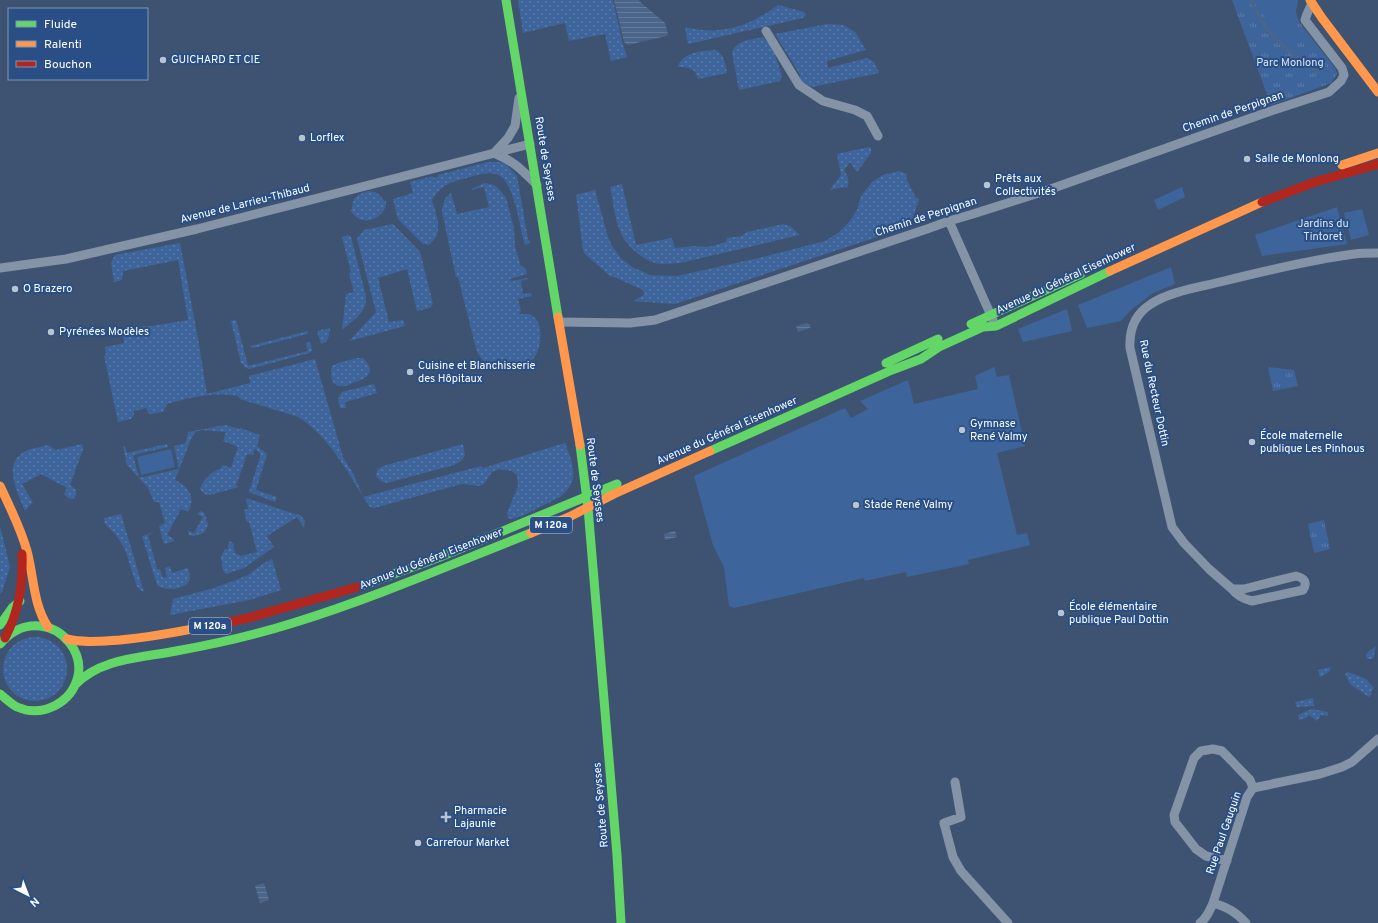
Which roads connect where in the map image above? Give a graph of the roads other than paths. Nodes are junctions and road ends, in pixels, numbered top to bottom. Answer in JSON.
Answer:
{"nodes":[{"id":1,"x":506,"y":0,"type":"edge"},
{"id":2,"x":1311,"y":2,"type":"edge"},
{"id":3,"x":766,"y":32,"type":"dead end"},
{"id":4,"x":522,"y":91,"type":"junction"},
{"id":5,"x":1378,"y":92,"type":"edge"},
{"id":6,"x":878,"y":136,"type":"dead end"},
{"id":7,"x":530,"y":144,"type":"junction"},
{"id":8,"x":494,"y":153,"type":"junction"},
{"id":9,"x":1377,"y":153,"type":"edge"},
{"id":10,"x":1378,"y":164,"type":"edge"},
{"id":11,"x":537,"y":185,"type":"junction"},
{"id":12,"x":1228,"y":207,"type":"dead end"},
{"id":13,"x":949,"y":221,"type":"junction"},
{"id":14,"x":1378,"y":253,"type":"edge"},
{"id":15,"x":0,"y":268,"type":"edge"},
{"id":16,"x":1089,"y":270,"type":"dead end"},
{"id":17,"x":991,"y":316,"type":"junction"},
{"id":18,"x":559,"y":322,"type":"junction"},
{"id":19,"x":996,"y":326,"type":"junction"},
{"id":20,"x":0,"y":486,"type":"edge"},
{"id":21,"x":587,"y":496,"type":"junction"},
{"id":22,"x":588,"y":508,"type":"junction"},
{"id":23,"x":20,"y":533,"type":"junction"},
{"id":24,"x":1232,"y":589,"type":"junction"},
{"id":25,"x":20,"y":601,"type":"junction"},
{"id":26,"x":0,"y":626,"type":"edge"},
{"id":27,"x":48,"y":627,"type":"junction"},
{"id":28,"x":66,"y":639,"type":"junction"},
{"id":29,"x":2,"y":641,"type":"edge"},
{"id":30,"x":75,"y":685,"type":"junction"},
{"id":31,"x":0,"y":694,"type":"edge"},
{"id":32,"x":1378,"y":739,"type":"edge"},
{"id":33,"x":955,"y":782,"type":"dead end"},
{"id":34,"x":1253,"y":788,"type":"junction"},
{"id":35,"x":1227,"y":861,"type":"junction"},
{"id":36,"x":1213,"y":903,"type":"junction"},
{"id":37,"x":621,"y":923,"type":"edge"},
{"id":38,"x":1008,"y":923,"type":"edge"},
{"id":39,"x":1200,"y":923,"type":"edge"},
{"id":40,"x":1246,"y":923,"type":"edge"}],
"edges":[{"from":1,"to":4,"type":"main road","name":"Route de Seysses"},
{"from":2,"to":5,"type":"main road"},
{"from":2,"to":13,"type":"street","name":"Chemin de Perpignan"},
{"from":3,"to":6,"type":"street"},
{"from":4,"to":7,"type":"main road","name":"Route de Seysses"},
{"from":4,"to":8,"type":"street","name":"Route de Seysses"},
{"from":7,"to":8,"type":"street","name":"Avenue de Larrieu-Thibaud"},
{"from":7,"to":11,"type":"main road","name":"Route de Seysses"},
{"from":8,"to":11,"type":"street"},
{"from":8,"to":15,"type":"street","name":"Avenue de Larrieu-Thibaud"},
{"from":9,"to":12,"type":"main road"},
{"from":10,"to":19,"type":"main road","name":"Avenue du Général Eisenhower"},
{"from":11,"to":18,"type":"main road","name":"Route de Seysses"},
{"from":13,"to":17,"type":"street"},
{"from":13,"to":18,"type":"street","name":"Chemin de Perpignan"},
{"from":14,"to":24,"type":"street","name":"Rue du Recteur Dottin"},
{"from":16,"to":17,"type":"main road","name":"Avenue du Général Eisenhower"},
{"from":17,"to":19,"type":"street"},
{"from":17,"to":21,"type":"main road","name":"Avenue du Général Eisenhower"},
{"from":18,"to":21,"type":"main road","name":"Route de Seysses"},
{"from":19,"to":22,"type":"main road","name":"Avenue du Général Eisenhower"},
{"from":20,"to":23,"type":"main road"},
{"from":21,"to":22,"type":"main road","name":"Route de Seysses"},
{"from":21,"to":28,"type":"main road","name":"Avenue du Général Eisenhower","number":"M 120a"},
{"from":22,"to":30,"type":"main road","name":"Avenue du Général Eisenhower","number":"M 120a"},
{"from":22,"to":37,"type":"main road","name":"Route de Seysses"},
{"from":23,"to":25,"type":"main road"},
{"from":23,"to":27,"type":"main road"},
{"from":24,"to":24,"type":"street","name":"Rue du Recteur Dottin"},
{"from":25,"to":26,"type":"main road"},
{"from":25,"to":29,"type":"main road"},
{"from":27,"to":28,"type":"main road"},
{"from":27,"to":29,"type":"main road"},
{"from":28,"to":30,"type":"main road"},
{"from":30,"to":31,"type":"main road"},
{"from":32,"to":34,"type":"street","name":"Rue Paul Gauguin"},
{"from":33,"to":38,"type":"street"},
{"from":34,"to":35,"type":"street","name":"Rue Paul Gauguin"},
{"from":34,"to":35,"type":"street"},
{"from":35,"to":36,"type":"street","name":"Rue Paul Gauguin"},
{"from":36,"to":39,"type":"street","name":"Rue Paul Gauguin"},
{"from":36,"to":40,"type":"street"}]}
